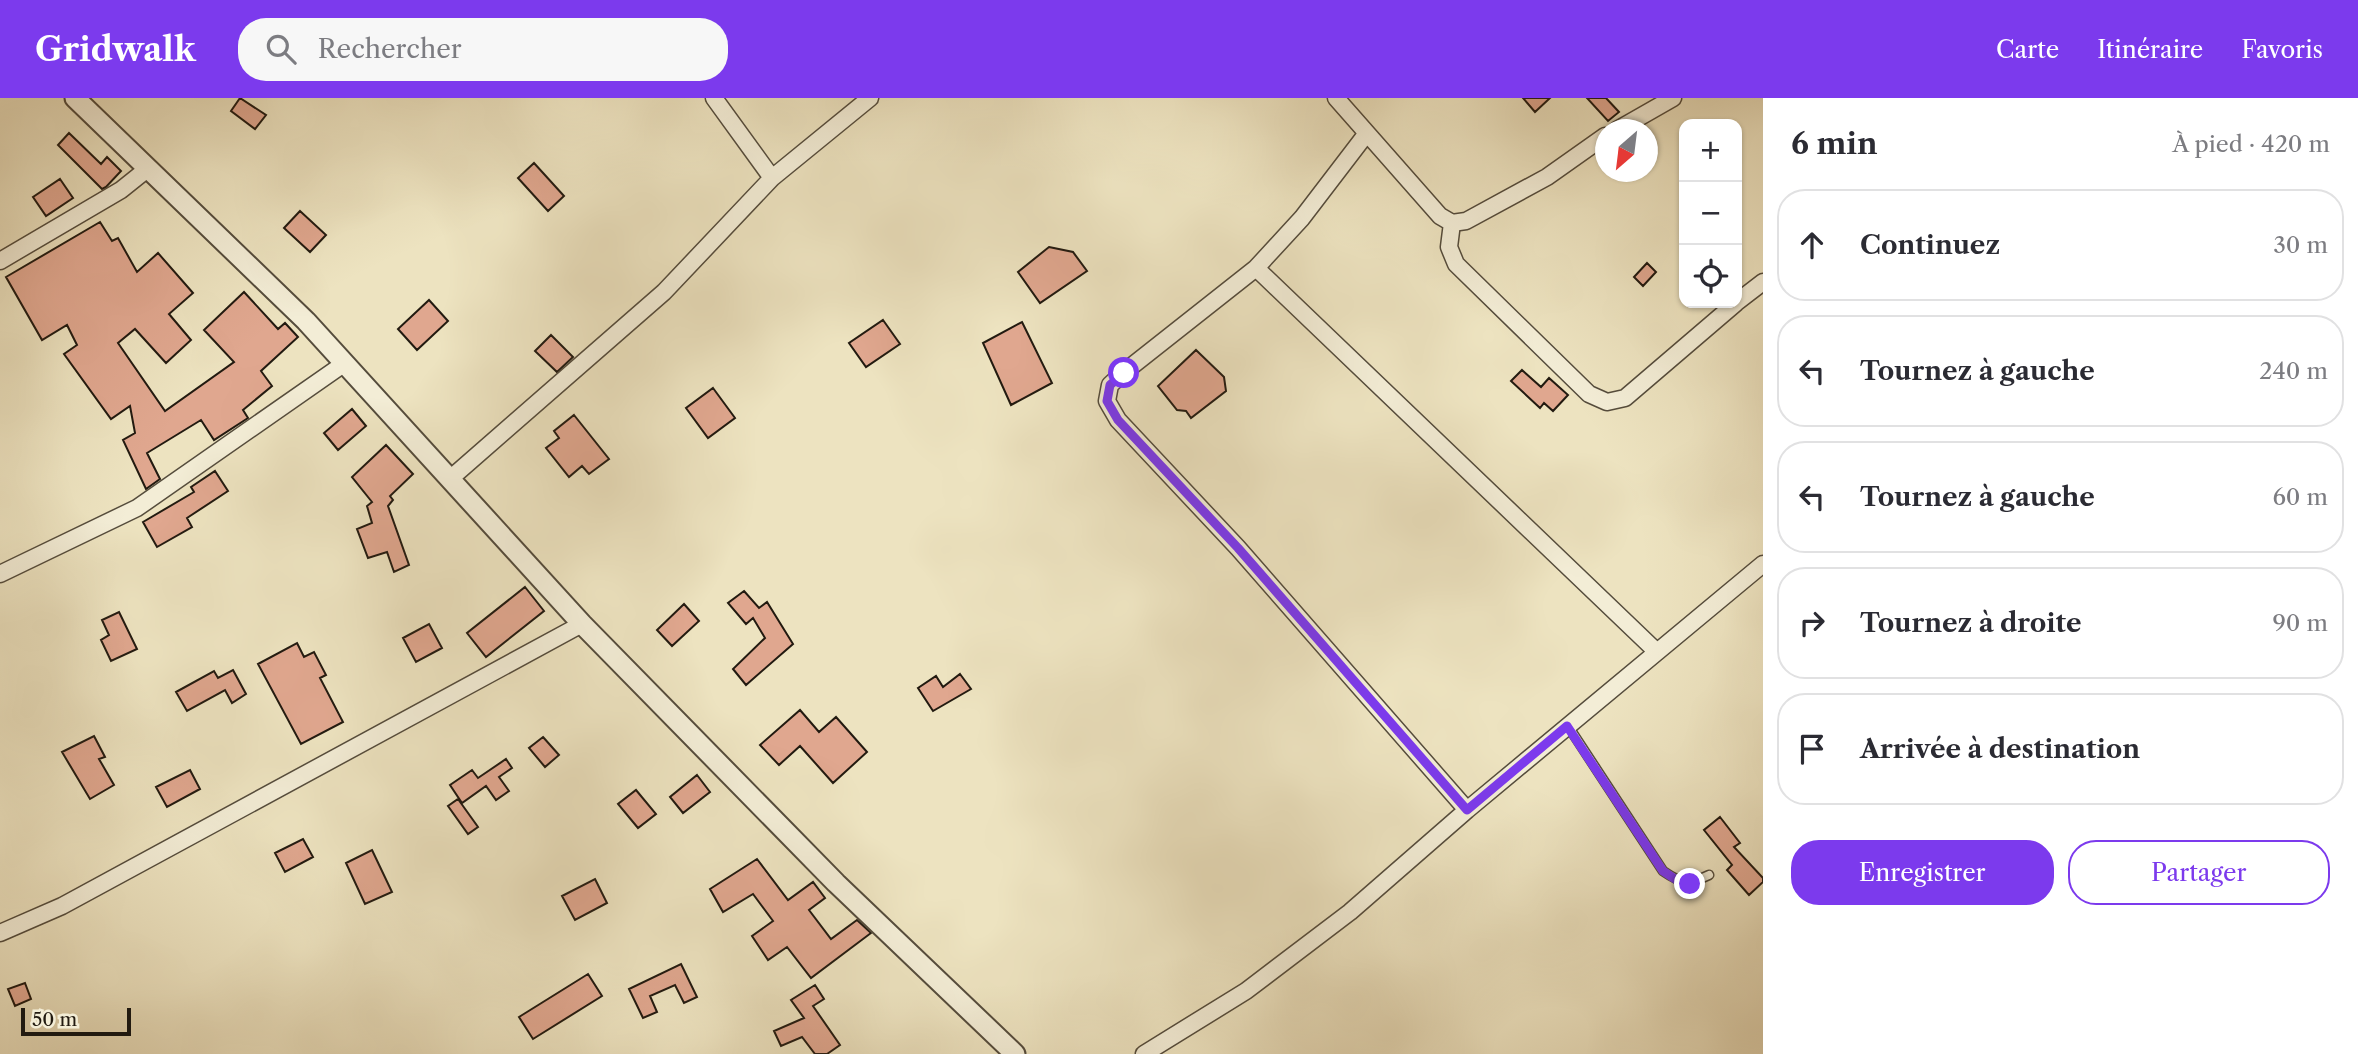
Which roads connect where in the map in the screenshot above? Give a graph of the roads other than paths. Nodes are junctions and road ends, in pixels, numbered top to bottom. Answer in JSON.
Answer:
{"nodes":[{"id":1,"x":75,"y":98,"type":"edge"},
{"id":2,"x":714,"y":98,"type":"edge"},
{"id":3,"x":870,"y":98,"type":"edge"},
{"id":4,"x":1336,"y":98,"type":"edge"},
{"id":5,"x":1673,"y":98,"type":"edge"},
{"id":6,"x":1636,"y":119,"type":"edge"},
{"id":7,"x":1367,"y":133,"type":"junction"},
{"id":8,"x":1595,"y":143,"type":"edge"},
{"id":9,"x":146,"y":170,"type":"junction"},
{"id":10,"x":772,"y":178,"type":"junction"},
{"id":11,"x":1452,"y":223,"type":"junction"},
{"id":12,"x":0,"y":261,"type":"edge"},
{"id":13,"x":1256,"y":268,"type":"junction"},
{"id":14,"x":1763,"y":282,"type":"edge"},
{"id":15,"x":1742,"y":298,"type":"edge"},
{"id":16,"x":1729,"y":308,"type":"edge"},
{"id":17,"x":345,"y":363,"type":"junction"},
{"id":18,"x":451,"y":478,"type":"junction"},
{"id":19,"x":1763,"y":564,"type":"edge"},
{"id":20,"x":0,"y":574,"type":"edge"},
{"id":21,"x":582,"y":624,"type":"junction"},
{"id":22,"x":1657,"y":652,"type":"junction"},
{"id":23,"x":1567,"y":726,"type":"junction"},
{"id":24,"x":1467,"y":810,"type":"junction"},
{"id":25,"x":1709,"y":875,"type":"dead end"},
{"id":26,"x":0,"y":933,"type":"edge"},
{"id":27,"x":1015,"y":1054,"type":"edge"},
{"id":28,"x":1144,"y":1054,"type":"edge"}],
"edges":[{"from":1,"to":9,"type":"street"},
{"from":2,"to":10,"type":"street"},
{"from":3,"to":10,"type":"street"},
{"from":4,"to":7,"type":"street"},
{"from":5,"to":6,"type":"street"},
{"from":7,"to":11,"type":"street"},
{"from":7,"to":13,"type":"street"},
{"from":8,"to":11,"type":"street"},
{"from":9,"to":12,"type":"street"},
{"from":9,"to":17,"type":"street"},
{"from":10,"to":18,"type":"street"},
{"from":11,"to":16,"type":"street"},
{"from":13,"to":22,"type":"street"},
{"from":13,"to":24,"type":"street"},
{"from":14,"to":15,"type":"street"},
{"from":17,"to":18,"type":"street"},
{"from":17,"to":20,"type":"street"},
{"from":18,"to":21,"type":"street"},
{"from":19,"to":22,"type":"street"},
{"from":21,"to":26,"type":"street"},
{"from":21,"to":27,"type":"street"},
{"from":22,"to":23,"type":"street"},
{"from":23,"to":24,"type":"street"},
{"from":23,"to":25,"type":"lane"},
{"from":24,"to":28,"type":"street"}]}
